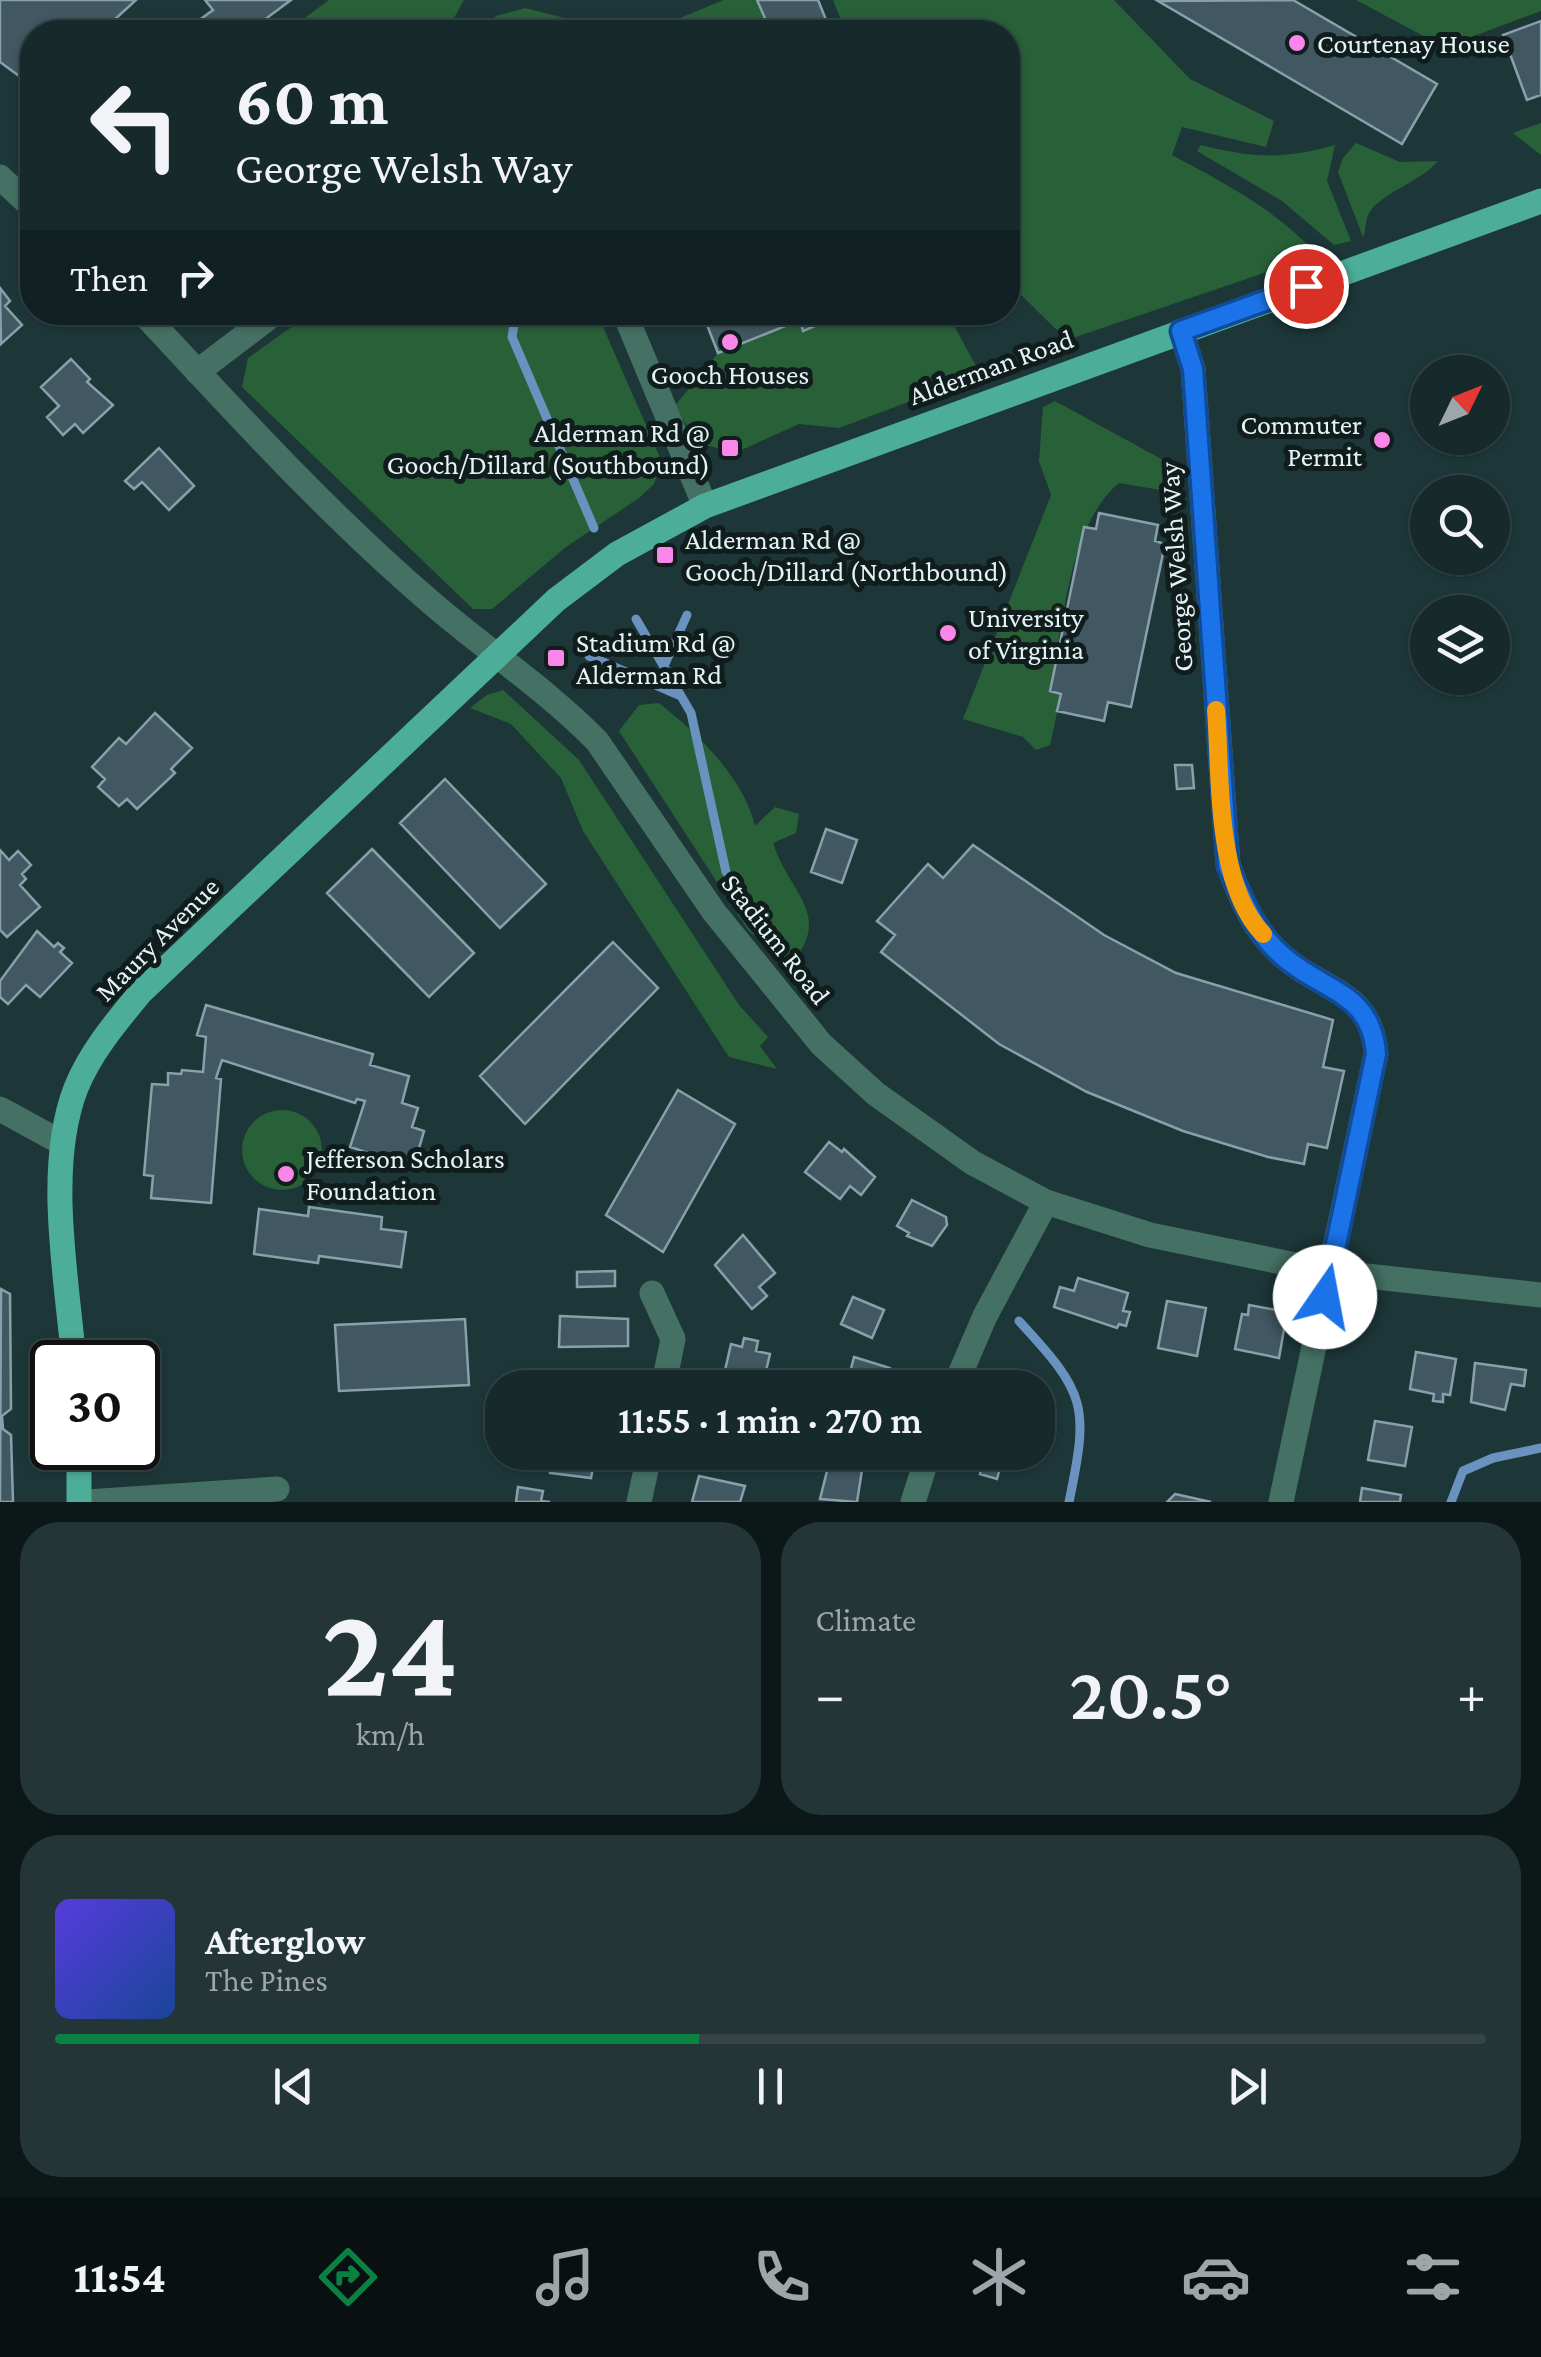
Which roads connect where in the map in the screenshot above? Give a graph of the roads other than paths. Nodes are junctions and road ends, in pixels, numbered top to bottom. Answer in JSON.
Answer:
{"nodes":[{"id":1,"x":0,"y":178,"type":"edge"},
{"id":2,"x":20,"y":196,"type":"edge"},
{"id":3,"x":1541,"y":201,"type":"edge"},
{"id":4,"x":154,"y":325,"type":"edge"},
{"id":5,"x":259,"y":325,"type":"edge"},
{"id":6,"x":629,"y":325,"type":"edge"},
{"id":7,"x":1181,"y":331,"type":"junction"},
{"id":8,"x":197,"y":372,"type":"junction"},
{"id":9,"x":705,"y":506,"type":"junction"},
{"id":10,"x":497,"y":654,"type":"junction"},
{"id":11,"x":2,"y":1116,"type":"edge"},
{"id":12,"x":62,"y":1144,"type":"junction"},
{"id":13,"x":1046,"y":1202,"type":"junction"},
{"id":14,"x":1330,"y":1272,"type":"junction"},
{"id":15,"x":652,"y":1293,"type":"dead end"},
{"id":16,"x":1541,"y":1295,"type":"edge"},
{"id":17,"x":73,"y":1340,"type":"edge"},
{"id":18,"x":667,"y":1370,"type":"edge"},
{"id":19,"x":962,"y":1370,"type":"edge"},
{"id":20,"x":79,"y":1470,"type":"edge"},
{"id":21,"x":646,"y":1470,"type":"edge"},
{"id":22,"x":923,"y":1470,"type":"edge"},
{"id":23,"x":277,"y":1489,"type":"dead end"},
{"id":24,"x":79,"y":1502,"type":"edge"},
{"id":25,"x":87,"y":1502,"type":"edge"},
{"id":26,"x":640,"y":1502,"type":"edge"},
{"id":27,"x":912,"y":1502,"type":"edge"},
{"id":28,"x":1281,"y":1502,"type":"edge"}],
"edges":[{"from":1,"to":2,"type":"street"},
{"from":3,"to":7,"type":"main road","name":"Alderman Road"},
{"from":4,"to":8,"type":"street","name":"Stadium Road"},
{"from":5,"to":8,"type":"street"},
{"from":6,"to":9,"type":"street"},
{"from":7,"to":9,"type":"main road","name":"Alderman Road"},
{"from":7,"to":14,"type":"street","name":"George Welsh Way"},
{"from":8,"to":10,"type":"street","name":"Stadium Road"},
{"from":9,"to":10,"type":"main road","name":"Alderman Road"},
{"from":10,"to":12,"type":"main road","name":"Maury Avenue"},
{"from":10,"to":13,"type":"street","name":"Stadium Road"},
{"from":11,"to":12,"type":"street"},
{"from":12,"to":17,"type":"main road","name":"Maury Avenue"},
{"from":13,"to":14,"type":"street","name":"Stadium Road"},
{"from":13,"to":19,"type":"street"},
{"from":14,"to":16,"type":"street","name":"Stadium Road"},
{"from":14,"to":28,"type":"street"},
{"from":15,"to":18,"type":"street"},
{"from":20,"to":24,"type":"main road"},
{"from":21,"to":26,"type":"street"},
{"from":22,"to":27,"type":"street"},
{"from":23,"to":25,"type":"street"}]}
